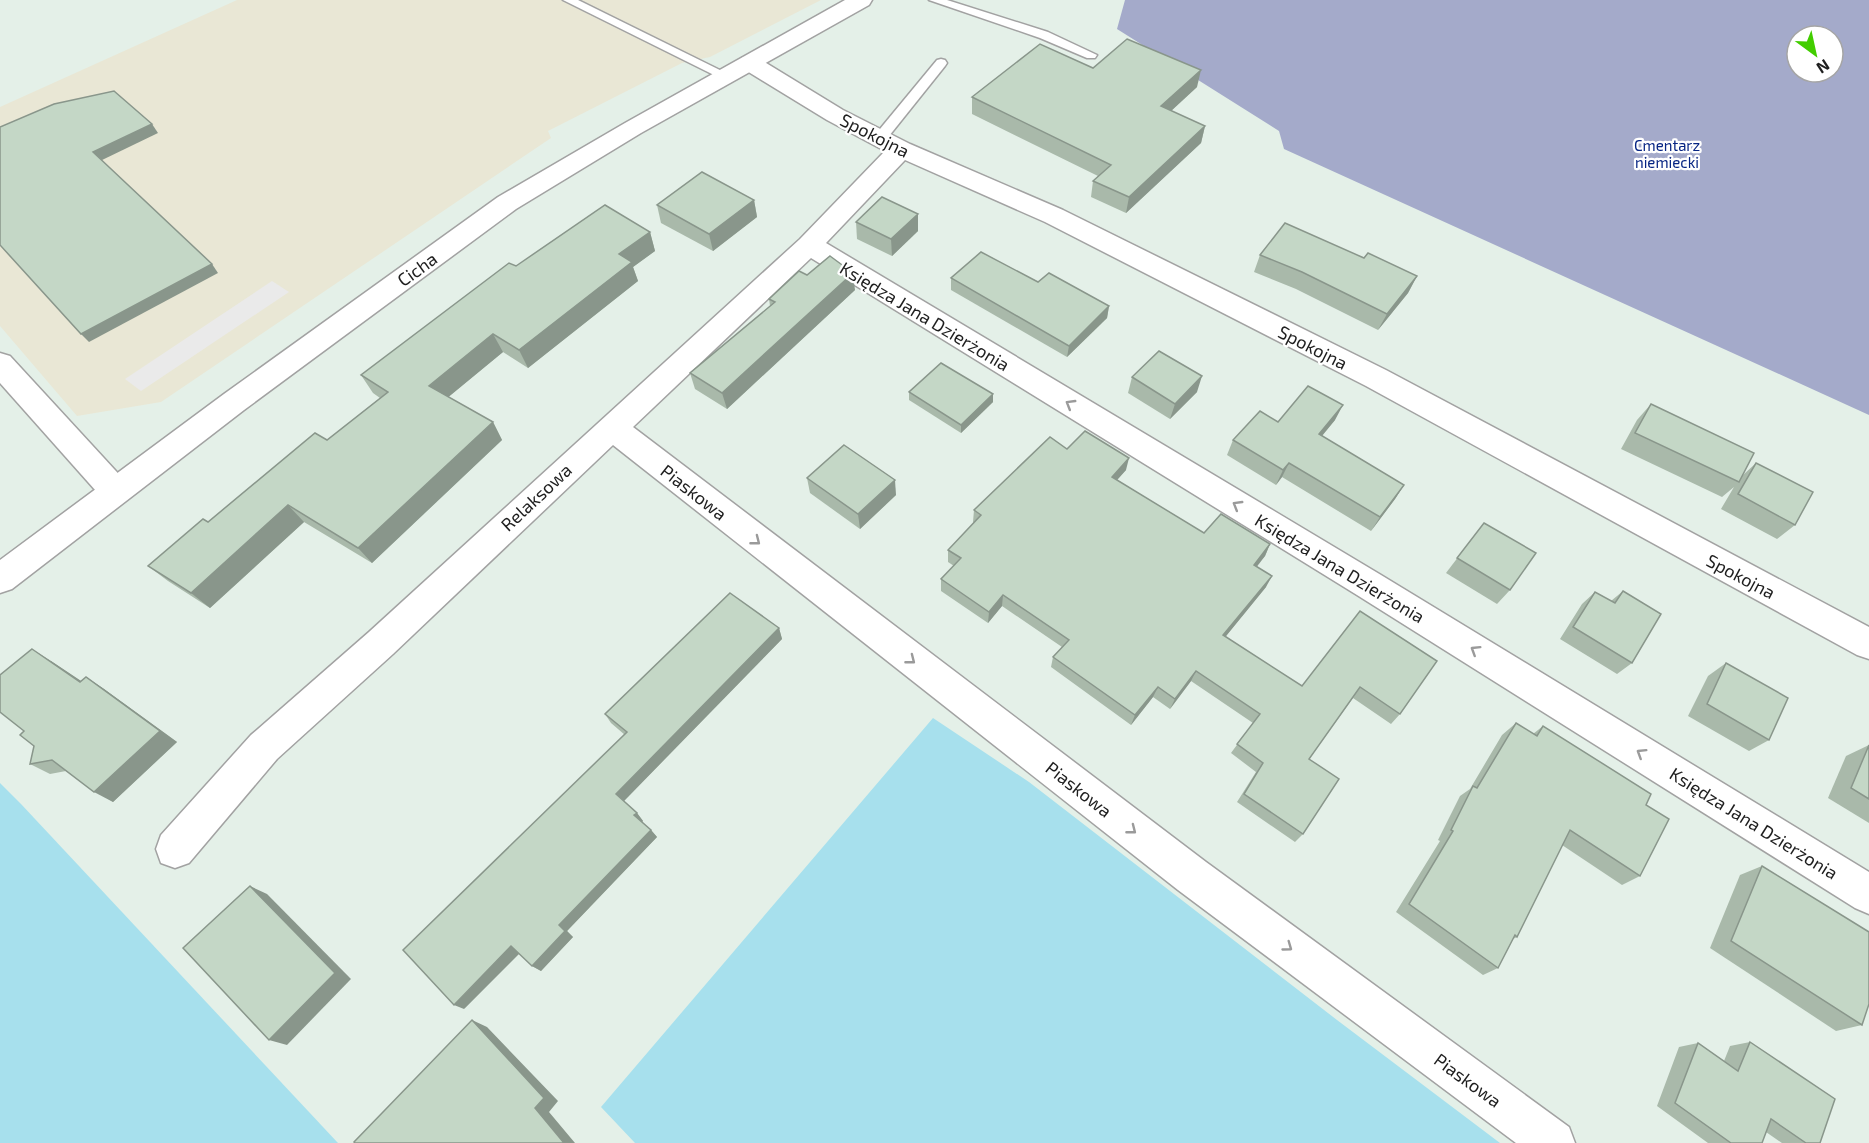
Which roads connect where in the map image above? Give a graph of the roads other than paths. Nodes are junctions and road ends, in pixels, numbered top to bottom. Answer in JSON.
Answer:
{"nodes":[{"id":1,"x":569,"y":0,"type":"edge"},
{"id":2,"x":861,"y":0,"type":"edge"},
{"id":3,"x":935,"y":0,"type":"edge"},
{"id":4,"x":1091,"y":55,"type":"dead end"},
{"id":5,"x":941,"y":63,"type":"dead end"},
{"id":6,"x":738,"y":70,"type":"junction"},
{"id":7,"x":890,"y":143,"type":"junction"},
{"id":8,"x":809,"y":245,"type":"junction"},
{"id":9,"x":0,"y":364,"type":"edge"},
{"id":10,"x":611,"y":428,"type":"junction"},
{"id":11,"x":115,"y":490,"type":"junction"},
{"id":12,"x":0,"y":579,"type":"edge"},
{"id":13,"x":1869,"y":644,"type":"edge"},
{"id":14,"x":175,"y":849,"type":"dead end"},
{"id":15,"x":1869,"y":894,"type":"edge"},
{"id":16,"x":1553,"y":1143,"type":"edge"}],
"edges":[{"from":1,"to":6,"type":"lane"},
{"from":2,"to":6,"type":"street","name":"Cicha"},
{"from":3,"to":4,"type":"lane"},
{"from":5,"to":7,"type":"lane"},
{"from":6,"to":7,"type":"street","name":"Spokojna"},
{"from":6,"to":11,"type":"street","name":"Cicha"},
{"from":7,"to":8,"type":"street","name":"Relaksowa"},
{"from":7,"to":13,"type":"street","name":"Spokojna"},
{"from":8,"to":10,"type":"street","name":"Relaksowa"},
{"from":15,"to":8,"type":"street","name":"Księdza Jana Dzierżonia","one_way":true},
{"from":9,"to":11,"type":"street"},
{"from":10,"to":14,"type":"street","name":"Relaksowa"},
{"from":10,"to":16,"type":"street","name":"Piaskowa","one_way":true},
{"from":11,"to":12,"type":"street","name":"Cicha"}]}
